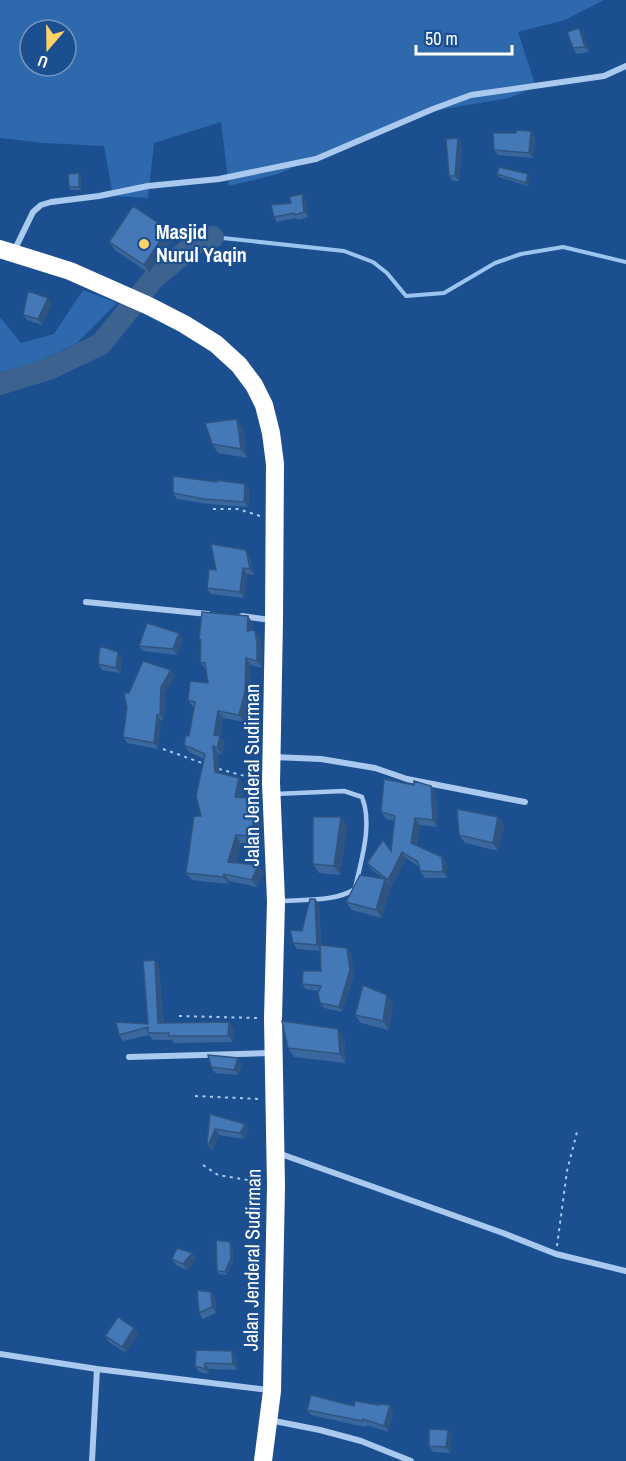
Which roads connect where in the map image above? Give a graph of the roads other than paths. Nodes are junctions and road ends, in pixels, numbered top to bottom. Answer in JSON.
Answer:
{"nodes":[{"id":1,"x":626,"y":66,"type":"edge"},
{"id":2,"x":7,"y":251,"type":"edge"},
{"id":3,"x":86,"y":602,"type":"dead end"},
{"id":4,"x":213,"y":614,"type":"edge"},
{"id":5,"x":233,"y":616,"type":"edge"},
{"id":6,"x":274,"y":621,"type":"junction"},
{"id":7,"x":273,"y":757,"type":"junction"},
{"id":8,"x":271,"y":788,"type":"junction"},
{"id":9,"x":525,"y":802,"type":"dead end"},
{"id":10,"x":276,"y":901,"type":"junction"},
{"id":11,"x":274,"y":1053,"type":"junction"},
{"id":12,"x":129,"y":1057,"type":"dead end"},
{"id":13,"x":276,"y":1152,"type":"junction"},
{"id":14,"x":626,"y":1271,"type":"edge"},
{"id":15,"x":0,"y":1354,"type":"edge"},
{"id":16,"x":98,"y":1369,"type":"junction"},
{"id":17,"x":272,"y":1391,"type":"junction"},
{"id":18,"x":269,"y":1420,"type":"junction"},
{"id":19,"x":92,"y":1461,"type":"edge"},
{"id":20,"x":263,"y":1461,"type":"edge"},
{"id":21,"x":411,"y":1461,"type":"edge"}],
"edges":[{"from":1,"to":2,"type":"street"},
{"from":2,"to":6,"type":"highway","name":"Jalan Jenderal Sudirman"},
{"from":3,"to":4,"type":"street"},
{"from":5,"to":6,"type":"street"},
{"from":6,"to":7,"type":"highway","name":"Jalan Jenderal Sudirman"},
{"from":7,"to":8,"type":"highway","name":"Jalan Jenderal Sudirman"},
{"from":7,"to":9,"type":"street"},
{"from":8,"to":10,"type":"highway","name":"Jalan Jenderal Sudirman"},
{"from":8,"to":10,"type":"lane"},
{"from":10,"to":11,"type":"highway","name":"Jalan Jenderal Sudirman"},
{"from":11,"to":12,"type":"street"},
{"from":11,"to":13,"type":"highway","name":"Jalan Jenderal Sudirman"},
{"from":13,"to":14,"type":"street"},
{"from":13,"to":17,"type":"highway","name":"Jalan Jenderal Sudirman"},
{"from":15,"to":16,"type":"street"},
{"from":16,"to":17,"type":"street"},
{"from":16,"to":19,"type":"street"},
{"from":17,"to":18,"type":"highway","name":"Jalan Jenderal Sudirman"},
{"from":18,"to":20,"type":"highway","name":"Jalan Jenderal Sudirman"},
{"from":18,"to":21,"type":"street"}]}
